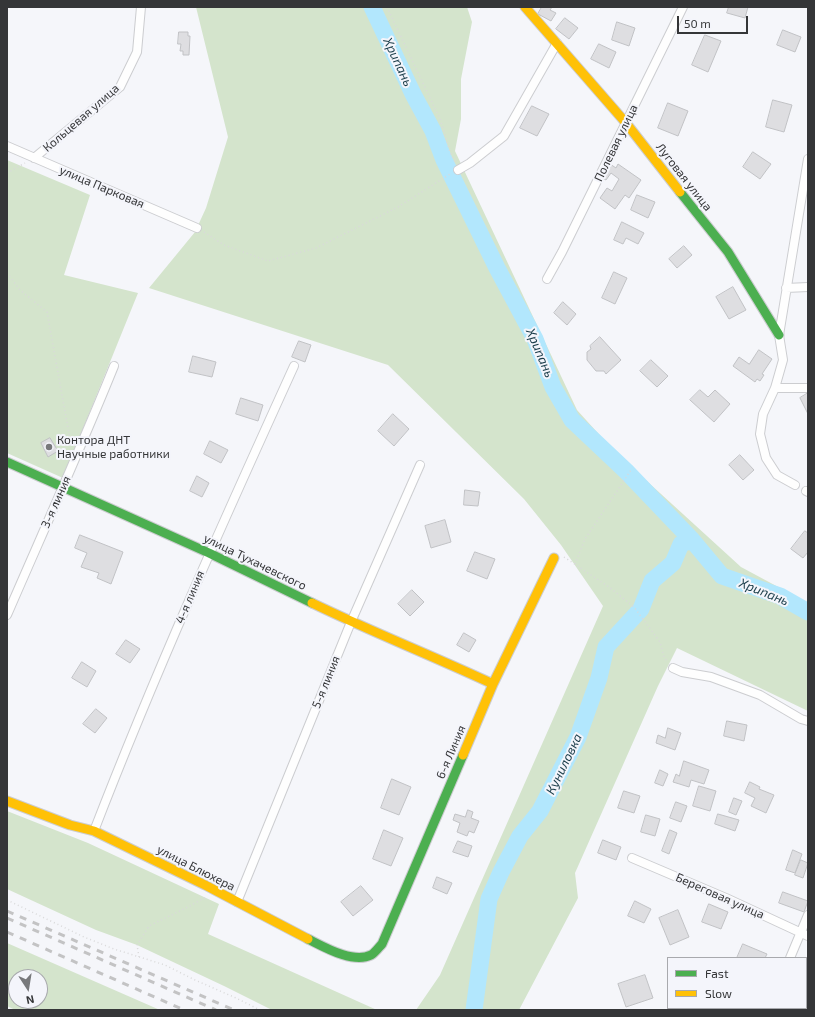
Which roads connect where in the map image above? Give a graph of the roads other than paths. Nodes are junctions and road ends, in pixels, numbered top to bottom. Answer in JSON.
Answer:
{"nodes":[{"id":1,"x":141,"y":7,"type":"edge"},
{"id":2,"x":526,"y":7,"type":"edge"},
{"id":3,"x":683,"y":7,"type":"edge"},
{"id":4,"x":557,"y":43,"type":"junction"},
{"id":5,"x":626,"y":123,"type":"junction"},
{"id":6,"x":7,"y":146,"type":"edge"},
{"id":7,"x":34,"y":158,"type":"junction"},
{"id":8,"x":808,"y":159,"type":"edge"},
{"id":9,"x":458,"y":170,"type":"road end"},
{"id":10,"x":197,"y":228,"type":"road end"},
{"id":11,"x":547,"y":279,"type":"dead end"},
{"id":12,"x":808,"y":287,"type":"edge"},
{"id":13,"x":786,"y":288,"type":"junction"},
{"id":14,"x":779,"y":335,"type":"junction"},
{"id":15,"x":114,"y":366,"type":"dead end"},
{"id":16,"x":294,"y":366,"type":"dead end"},
{"id":17,"x":775,"y":388,"type":"junction"},
{"id":18,"x":808,"y":388,"type":"edge"},
{"id":19,"x":7,"y":462,"type":"edge"},
{"id":20,"x":420,"y":465,"type":"dead end"},
{"id":21,"x":795,"y":485,"type":"dead end"},
{"id":22,"x":62,"y":487,"type":"junction"},
{"id":23,"x":209,"y":553,"type":"junction"},
{"id":24,"x":554,"y":558,"type":"road end"},
{"id":25,"x":7,"y":615,"type":"edge"},
{"id":26,"x":351,"y":622,"type":"junction"},
{"id":27,"x":673,"y":668,"type":"road end"},
{"id":28,"x":493,"y":684,"type":"junction"},
{"id":29,"x":808,"y":721,"type":"edge"},
{"id":30,"x":7,"y":801,"type":"edge"},
{"id":31,"x":94,"y":831,"type":"junction"},
{"id":32,"x":632,"y":858,"type":"dead end"},
{"id":33,"x":237,"y":902,"type":"junction"},
{"id":34,"x":808,"y":915,"type":"edge"},
{"id":35,"x":804,"y":934,"type":"edge"},
{"id":36,"x":371,"y":955,"type":"joint"},
{"id":37,"x":791,"y":957,"type":"edge"}],
"edges":[{"from":1,"to":7,"type":"street","name":"Кольцевая улица"},
{"from":2,"to":4,"type":"street","name":"Луговая улица"},
{"from":3,"to":5,"type":"street","name":"Полевая улица"},
{"from":4,"to":5,"type":"street","name":"Луговая улица"},
{"from":4,"to":9,"type":"street"},
{"from":5,"to":11,"type":"street","name":"Полевая улица"},
{"from":5,"to":14,"type":"street","name":"Луговая улица"},
{"from":6,"to":7,"type":"street","name":"улица Парковая"},
{"from":7,"to":10,"type":"street","name":"улица Парковая"},
{"from":8,"to":13,"type":"street"},
{"from":12,"to":13,"type":"street"},
{"from":13,"to":14,"type":"street"},
{"from":14,"to":17,"type":"street"},
{"from":15,"to":22,"type":"street","name":"3-я линия"},
{"from":16,"to":23,"type":"street","name":"4-я линия"},
{"from":17,"to":18,"type":"street"},
{"from":17,"to":21,"type":"street"},
{"from":19,"to":22,"type":"street","name":"улица Тухачевского"},
{"from":20,"to":26,"type":"street","name":"5-я линия"},
{"from":22,"to":23,"type":"street","name":"улица Тухачевского"},
{"from":22,"to":25,"type":"street","name":"3-я линия"},
{"from":23,"to":26,"type":"street","name":"улица Тухачевского"},
{"from":23,"to":31,"type":"street","name":"4-я линия"},
{"from":24,"to":28,"type":"street","name":"6-я Линия"},
{"from":26,"to":28,"type":"street","name":"улица Тухачевского"},
{"from":26,"to":33,"type":"street","name":"5-я линия"},
{"from":27,"to":29,"type":"street"},
{"from":28,"to":36,"type":"street","name":"6-я Линия"},
{"from":30,"to":31,"type":"street","name":"улица Блюхера"},
{"from":31,"to":33,"type":"street","name":"улица Блюхера"},
{"from":32,"to":35,"type":"street","name":"Береговая улица"},
{"from":33,"to":36,"type":"street","name":"улица Блюхера"},
{"from":34,"to":35,"type":"street"},
{"from":35,"to":37,"type":"street"}]}
